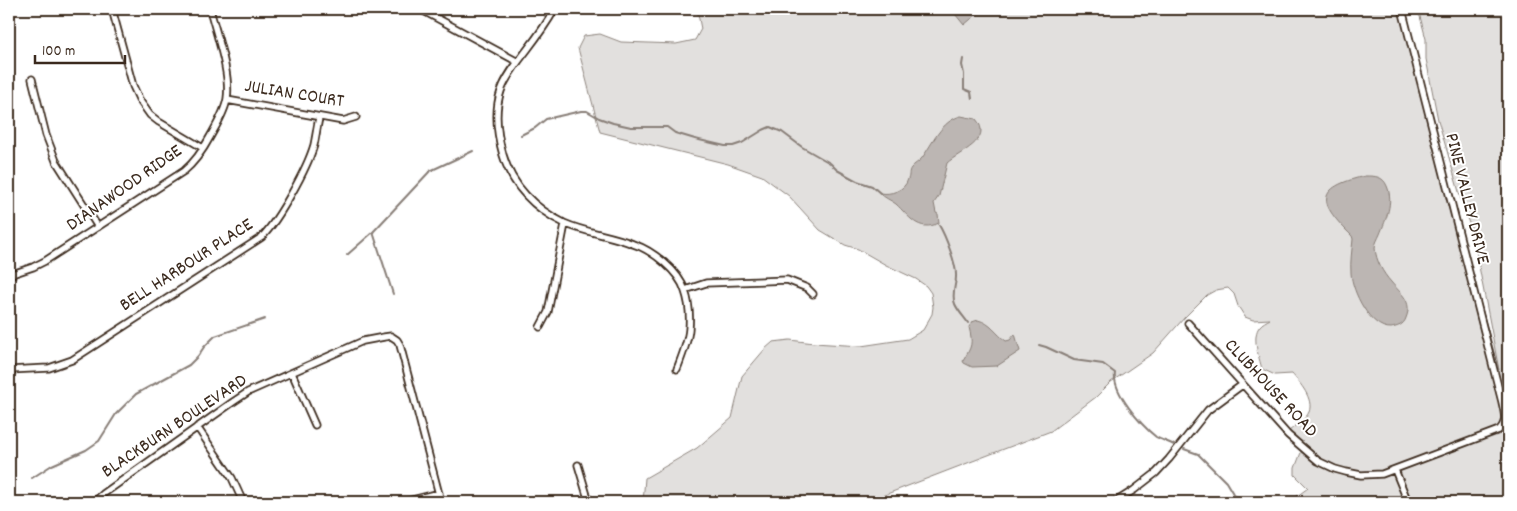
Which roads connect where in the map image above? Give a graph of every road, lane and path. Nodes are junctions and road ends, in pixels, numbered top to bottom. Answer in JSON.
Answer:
{"nodes":[{"id":1,"x":112,"y":9,"type":"edge"},
{"id":2,"x":210,"y":9,"type":"edge"},
{"id":3,"x":420,"y":9,"type":"edge"},
{"id":4,"x":555,"y":9,"type":"edge"},
{"id":5,"x":1402,"y":9,"type":"edge"},
{"id":6,"x":518,"y":62,"type":"junction"},
{"id":7,"x":32,"y":79,"type":"dead end"},
{"id":8,"x":227,"y":100,"type":"junction"},
{"id":9,"x":356,"y":117,"type":"dead end"},
{"id":10,"x":319,"y":118,"type":"junction"},
{"id":11,"x":203,"y":148,"type":"junction"},
{"id":12,"x":565,"y":224,"type":"junction"},
{"id":13,"x":98,"y":227,"type":"junction"},
{"id":14,"x":9,"y":275,"type":"edge"},
{"id":15,"x":685,"y":290,"type":"junction"},
{"id":16,"x":813,"y":294,"type":"dead end"},
{"id":17,"x":1188,"y":323,"type":"dead end"},
{"id":18,"x":540,"y":327,"type":"dead end"},
{"id":19,"x":677,"y":369,"type":"dead end"},
{"id":20,"x":9,"y":370,"type":"edge"},
{"id":21,"x":292,"y":373,"type":"junction"},
{"id":22,"x":1242,"y":385,"type":"junction"},
{"id":23,"x":1504,"y":425,"type":"joint"},
{"id":24,"x":315,"y":426,"type":"dead end"},
{"id":25,"x":197,"y":427,"type":"junction"},
{"id":26,"x":578,"y":465,"type":"dead end"},
{"id":27,"x":1396,"y":470,"type":"junction"},
{"id":28,"x":439,"y":493,"type":"junction"},
{"id":29,"x":94,"y":502,"type":"edge"},
{"id":30,"x":243,"y":502,"type":"edge"},
{"id":31,"x":404,"y":502,"type":"edge"},
{"id":32,"x":441,"y":502,"type":"edge"},
{"id":33,"x":589,"y":502,"type":"edge"},
{"id":34,"x":1115,"y":502,"type":"edge"},
{"id":35,"x":1408,"y":502,"type":"edge"}],
"edges":[{"from":1,"to":11,"type":"street"},
{"from":2,"to":8,"type":"street","name":"DIANAWOOD RIDGE"},
{"from":3,"to":6,"type":"street"},
{"from":4,"to":6,"type":"street"},
{"from":5,"to":23,"type":"street","name":"PINE VALLEY DRIVE"},
{"from":6,"to":12,"type":"street"},
{"from":7,"to":13,"type":"street"},
{"from":8,"to":10,"type":"street","name":"JULIAN COURT"},
{"from":8,"to":11,"type":"street","name":"DIANAWOOD RIDGE"},
{"from":9,"to":10,"type":"street","name":"JULIAN COURT"},
{"from":10,"to":20,"type":"street","name":"BELL HARBOUR PLACE"},
{"from":11,"to":13,"type":"street","name":"DIANAWOOD RIDGE"},
{"from":12,"to":15,"type":"street"},
{"from":12,"to":18,"type":"street"},
{"from":13,"to":14,"type":"street","name":"DIANAWOOD RIDGE"},
{"from":15,"to":16,"type":"street"},
{"from":15,"to":19,"type":"street"},
{"from":17,"to":22,"type":"street","name":"CLUBHOUSE ROAD"},
{"from":21,"to":24,"type":"street"},
{"from":21,"to":25,"type":"street","name":"BLACKBURN BOULEVARD"},
{"from":21,"to":28,"type":"street","name":"BLACKBURN BOULEVARD"},
{"from":22,"to":27,"type":"street","name":"CLUBHOUSE ROAD"},
{"from":22,"to":34,"type":"street"},
{"from":23,"to":27,"type":"street","name":"CLUBHOUSE ROAD"},
{"from":25,"to":29,"type":"street","name":"BLACKBURN BOULEVARD"},
{"from":25,"to":30,"type":"street"},
{"from":26,"to":33,"type":"street"},
{"from":27,"to":35,"type":"street"},
{"from":28,"to":31,"type":"street"},
{"from":28,"to":32,"type":"street","name":"BLACKBURN BOULEVARD"}]}
